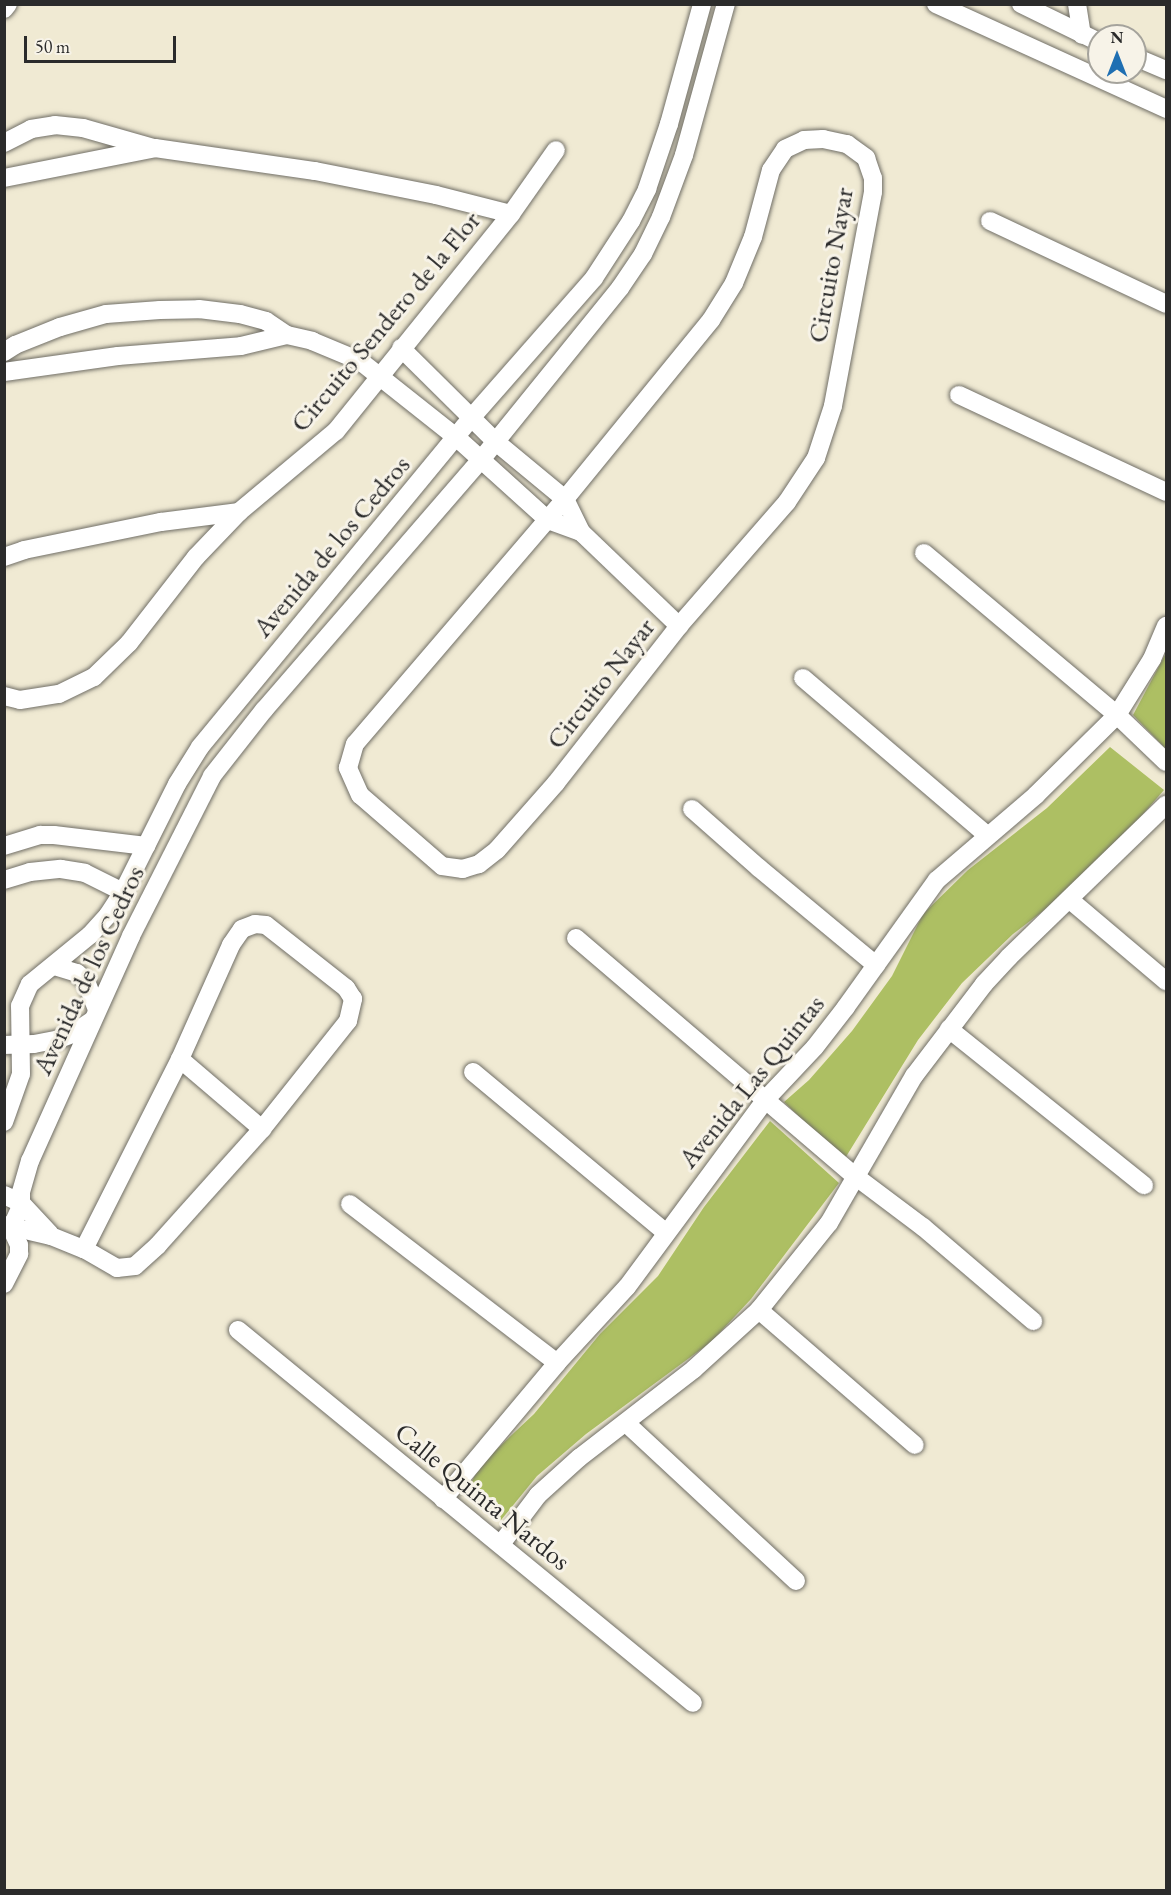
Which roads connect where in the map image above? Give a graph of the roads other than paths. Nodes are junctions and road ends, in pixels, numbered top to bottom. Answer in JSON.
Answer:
{"nodes":[{"id":1,"x":8,"y":4,"type":"edge"},
{"id":2,"x":702,"y":4,"type":"edge"},
{"id":3,"x":726,"y":4,"type":"edge"},
{"id":4,"x":936,"y":4,"type":"edge"},
{"id":5,"x":1077,"y":4,"type":"edge"},
{"id":6,"x":1025,"y":5,"type":"edge"},
{"id":7,"x":4,"y":9,"type":"edge"},
{"id":8,"x":1087,"y":29,"type":"edge"},
{"id":9,"x":1087,"y":37,"type":"edge"},
{"id":10,"x":1147,"y":62,"type":"edge"},
{"id":11,"x":1167,"y":70,"type":"edge"},
{"id":12,"x":1167,"y":109,"type":"edge"},
{"id":13,"x":4,"y":143,"type":"edge"},
{"id":14,"x":155,"y":148,"type":"junction"},
{"id":15,"x":556,"y":150,"type":"dead end"},
{"id":16,"x":4,"y":178,"type":"edge"},
{"id":17,"x":511,"y":214,"type":"junction"},
{"id":18,"x":990,"y":221,"type":"dead end"},
{"id":19,"x":1167,"y":304,"type":"edge"},
{"id":20,"x":287,"y":335,"type":"junction"},
{"id":21,"x":401,"y":348,"type":"junction"},
{"id":22,"x":4,"y":352,"type":"edge"},
{"id":23,"x":4,"y":372,"type":"edge"},
{"id":24,"x":380,"y":375,"type":"junction"},
{"id":25,"x":959,"y":395,"type":"dead end"},
{"id":26,"x":472,"y":417,"type":"junction"},
{"id":27,"x":456,"y":437,"type":"junction"},
{"id":28,"x":496,"y":442,"type":"junction"},
{"id":29,"x":480,"y":461,"type":"junction"},
{"id":30,"x":1167,"y":492,"type":"edge"},
{"id":31,"x":565,"y":499,"type":"junction"},
{"id":32,"x":239,"y":512,"type":"junction"},
{"id":33,"x":548,"y":520,"type":"junction"},
{"id":34,"x":581,"y":532,"type":"junction"},
{"id":35,"x":924,"y":554,"type":"dead end"},
{"id":36,"x":4,"y":557,"type":"edge"},
{"id":37,"x":679,"y":626,"type":"junction"},
{"id":38,"x":1167,"y":626,"type":"edge"},
{"id":39,"x":803,"y":678,"type":"dead end"},
{"id":40,"x":4,"y":696,"type":"edge"},
{"id":41,"x":1117,"y":715,"type":"junction"},
{"id":42,"x":1167,"y":762,"type":"edge"},
{"id":43,"x":1167,"y":805,"type":"edge"},
{"id":44,"x":692,"y":809,"type":"dead end"},
{"id":45,"x":987,"y":835,"type":"junction"},
{"id":46,"x":12,"y":843,"type":"edge"},
{"id":47,"x":146,"y":846,"type":"junction"},
{"id":48,"x":136,"y":866,"type":"junction"},
{"id":49,"x":30,"y":872,"type":"junction"},
{"id":50,"x":161,"y":878,"type":"junction"},
{"id":51,"x":4,"y":880,"type":"edge"},
{"id":52,"x":123,"y":892,"type":"junction"},
{"id":53,"x":1070,"y":900,"type":"junction"},
{"id":54,"x":576,"y":938,"type":"dead end"},
{"id":55,"x":876,"y":964,"type":"junction"},
{"id":56,"x":54,"y":966,"type":"junction"},
{"id":57,"x":1167,"y":981,"type":"edge"},
{"id":58,"x":95,"y":1014,"type":"junction"},
{"id":59,"x":949,"y":1029,"type":"junction"},
{"id":60,"x":13,"y":1045,"type":"edge"},
{"id":61,"x":180,"y":1059,"type":"junction"},
{"id":62,"x":473,"y":1072,"type":"dead end"},
{"id":63,"x":766,"y":1099,"type":"junction"},
{"id":64,"x":6,"y":1118,"type":"edge"},
{"id":65,"x":262,"y":1129,"type":"junction"},
{"id":66,"x":855,"y":1176,"type":"junction"},
{"id":67,"x":1144,"y":1185,"type":"dead end"},
{"id":68,"x":13,"y":1199,"type":"edge"},
{"id":69,"x":350,"y":1204,"type":"dead end"},
{"id":70,"x":8,"y":1227,"type":"edge"},
{"id":71,"x":666,"y":1233,"type":"junction"},
{"id":72,"x":51,"y":1236,"type":"junction"},
{"id":73,"x":84,"y":1250,"type":"junction"},
{"id":74,"x":4,"y":1284,"type":"edge"},
{"id":75,"x":759,"y":1310,"type":"junction"},
{"id":76,"x":1033,"y":1321,"type":"dead end"},
{"id":77,"x":238,"y":1330,"type":"dead end"},
{"id":78,"x":557,"y":1363,"type":"junction"},
{"id":79,"x":626,"y":1423,"type":"junction"},
{"id":80,"x":915,"y":1445,"type":"dead end"},
{"id":81,"x":443,"y":1499,"type":"junction"},
{"id":82,"x":501,"y":1544,"type":"junction"},
{"id":83,"x":796,"y":1581,"type":"dead end"},
{"id":84,"x":693,"y":1703,"type":"dead end"}],
"edges":[{"from":1,"to":7,"type":"street"},
{"from":2,"to":26,"type":"street","name":"Avenida de los Cedros"},
{"from":3,"to":28,"type":"street","name":"Avenida de los Cedros"},
{"from":4,"to":12,"type":"street"},
{"from":5,"to":8,"type":"street"},
{"from":6,"to":9,"type":"street"},
{"from":10,"to":11,"type":"street"},
{"from":13,"to":14,"type":"street"},
{"from":14,"to":16,"type":"street"},
{"from":14,"to":17,"type":"street"},
{"from":15,"to":17,"type":"street","name":"Circuito Sendero de la Flor"},
{"from":17,"to":21,"type":"street","name":"Circuito Sendero de la Flor"},
{"from":18,"to":19,"type":"street"},
{"from":20,"to":22,"type":"street"},
{"from":20,"to":23,"type":"street"},
{"from":20,"to":24,"type":"street"},
{"from":21,"to":24,"type":"street","name":"Circuito Sendero de la Flor"},
{"from":21,"to":26,"type":"street"},
{"from":24,"to":27,"type":"street"},
{"from":24,"to":32,"type":"street","name":"Circuito Sendero de la Flor"},
{"from":25,"to":30,"type":"street"},
{"from":26,"to":27,"type":"street","name":"Avenida de los Cedros"},
{"from":26,"to":28,"type":"street"},
{"from":27,"to":29,"type":"street"},
{"from":27,"to":47,"type":"street","name":"Avenida de los Cedros"},
{"from":28,"to":29,"type":"street","name":"Avenida de los Cedros"},
{"from":28,"to":31,"type":"street"},
{"from":29,"to":33,"type":"street"},
{"from":29,"to":50,"type":"street","name":"Avenida de los Cedros"},
{"from":31,"to":33,"type":"street","name":"Circuito Nayar"},
{"from":31,"to":34,"type":"street"},
{"from":31,"to":37,"type":"street","name":"Circuito Nayar"},
{"from":32,"to":36,"type":"street"},
{"from":32,"to":40,"type":"street","name":"Circuito Sendero de la Flor"},
{"from":33,"to":34,"type":"street"},
{"from":33,"to":37,"type":"street","name":"Circuito Nayar"},
{"from":34,"to":37,"type":"street"},
{"from":35,"to":41,"type":"street"},
{"from":38,"to":41,"type":"street","name":"Avenida Las Quintas"},
{"from":39,"to":45,"type":"street"},
{"from":41,"to":42,"type":"street"},
{"from":41,"to":45,"type":"street","name":"Avenida Las Quintas"},
{"from":43,"to":53,"type":"street"},
{"from":44,"to":55,"type":"street"},
{"from":45,"to":55,"type":"street","name":"Avenida Las Quintas"},
{"from":46,"to":47,"type":"street"},
{"from":46,"to":49,"type":"street"},
{"from":47,"to":48,"type":"street","name":"Avenida de los Cedros"},
{"from":48,"to":50,"type":"street"},
{"from":48,"to":52,"type":"street","name":"Avenida de los Cedros"},
{"from":49,"to":51,"type":"street"},
{"from":49,"to":52,"type":"street"},
{"from":50,"to":58,"type":"street","name":"Avenida de los Cedros"},
{"from":52,"to":56,"type":"street","name":"Avenida de los Cedros"},
{"from":53,"to":57,"type":"street"},
{"from":53,"to":59,"type":"street"},
{"from":54,"to":63,"type":"street"},
{"from":55,"to":63,"type":"street","name":"Avenida Las Quintas"},
{"from":56,"to":58,"type":"street"},
{"from":56,"to":60,"type":"street","name":"Avenida de los Cedros"},
{"from":58,"to":60,"type":"street"},
{"from":58,"to":68,"type":"street","name":"Avenida de los Cedros"},
{"from":59,"to":66,"type":"street"},
{"from":59,"to":67,"type":"street"},
{"from":60,"to":64,"type":"street","name":"Avenida de los Cedros"},
{"from":61,"to":65,"type":"street"},
{"from":61,"to":65,"type":"street"},
{"from":61,"to":73,"type":"street"},
{"from":62,"to":71,"type":"street"},
{"from":63,"to":66,"type":"street"},
{"from":63,"to":71,"type":"street","name":"Avenida Las Quintas"},
{"from":65,"to":73,"type":"street"},
{"from":66,"to":75,"type":"street"},
{"from":66,"to":76,"type":"street"},
{"from":68,"to":70,"type":"street","name":"Avenida de los Cedros"},
{"from":68,"to":72,"type":"street"},
{"from":69,"to":78,"type":"street"},
{"from":70,"to":72,"type":"street"},
{"from":70,"to":74,"type":"street"},
{"from":71,"to":78,"type":"street","name":"Avenida Las Quintas"},
{"from":72,"to":73,"type":"street"},
{"from":75,"to":79,"type":"street"},
{"from":75,"to":80,"type":"street"},
{"from":77,"to":81,"type":"street","name":"Calle Quinta Nardos"},
{"from":78,"to":81,"type":"street","name":"Avenida Las Quintas"},
{"from":79,"to":82,"type":"street"},
{"from":79,"to":83,"type":"street"},
{"from":81,"to":82,"type":"street","name":"Calle Quinta Nardos"},
{"from":82,"to":84,"type":"street","name":"Calle Quinta Nardos"}]}
